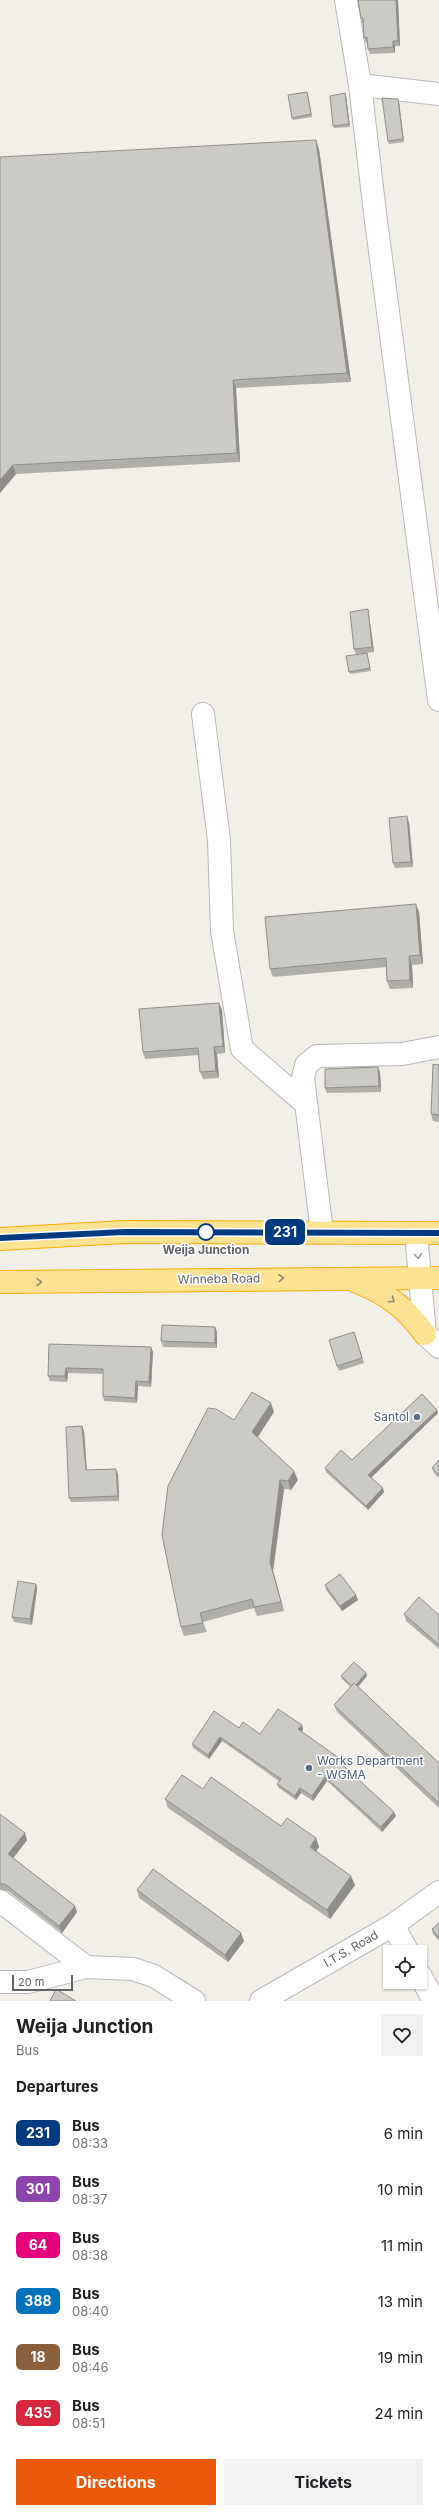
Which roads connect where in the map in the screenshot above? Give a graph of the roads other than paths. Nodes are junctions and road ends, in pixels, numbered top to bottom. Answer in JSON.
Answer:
{"nodes":[{"id":1,"x":346,"y":0,"type":"edge"},
{"id":2,"x":360,"y":85,"type":"junction"},
{"id":3,"x":439,"y":94,"type":"edge"},
{"id":4,"x":439,"y":700,"type":"edge"},
{"id":5,"x":202,"y":714,"type":"dead end"},
{"id":6,"x":439,"y":1047,"type":"edge"},
{"id":7,"x":306,"y":1104,"type":"junction"},
{"id":8,"x":322,"y":1232,"type":"junction"},
{"id":9,"x":416,"y":1233,"type":"junction"},
{"id":10,"x":439,"y":1233,"type":"edge"},
{"id":11,"x":0,"y":1238,"type":"edge"},
{"id":12,"x":344,"y":1277,"type":"junction"},
{"id":13,"x":429,"y":1278,"type":"edge"},
{"id":14,"x":0,"y":1282,"type":"edge"},
{"id":15,"x":432,"y":1341,"type":"edge"},
{"id":16,"x":439,"y":1892,"type":"edge"},
{"id":17,"x":0,"y":1901,"type":"edge"},
{"id":18,"x":393,"y":1925,"type":"junction"},
{"id":19,"x":404,"y":1945,"type":"edge"},
{"id":20,"x":86,"y":1967,"type":"junction"},
{"id":21,"x":0,"y":1982,"type":"edge"},
{"id":22,"x":427,"y":1988,"type":"edge"},
{"id":23,"x":194,"y":2001,"type":"edge"},
{"id":24,"x":260,"y":2001,"type":"edge"},
{"id":25,"x":434,"y":2001,"type":"edge"}],
"edges":[{"from":1,"to":2,"type":"street"},
{"from":2,"to":3,"type":"street"},
{"from":2,"to":4,"type":"street"},
{"from":5,"to":7,"type":"street"},
{"from":6,"to":7,"type":"street"},
{"from":7,"to":8,"type":"street"},
{"from":8,"to":9,"type":"highway"},
{"from":8,"to":11,"type":"highway"},
{"from":9,"to":10,"type":"highway"},
{"from":9,"to":13,"type":"street","one_way":true},
{"from":12,"to":13,"type":"highway","name":"Winneba Road"},
{"from":14,"to":12,"type":"highway","name":"Winneba Road","one_way":true},
{"from":12,"to":15,"type":"highway","one_way":true},
{"from":13,"to":15,"type":"street"},
{"from":16,"to":18,"type":"street","name":"I.T.S. Road"},
{"from":17,"to":20,"type":"street"},
{"from":18,"to":19,"type":"street"},
{"from":18,"to":24,"type":"street","name":"I.T.S. Road"},
{"from":20,"to":21,"type":"street"},
{"from":20,"to":23,"type":"street"},
{"from":22,"to":25,"type":"street"}]}
